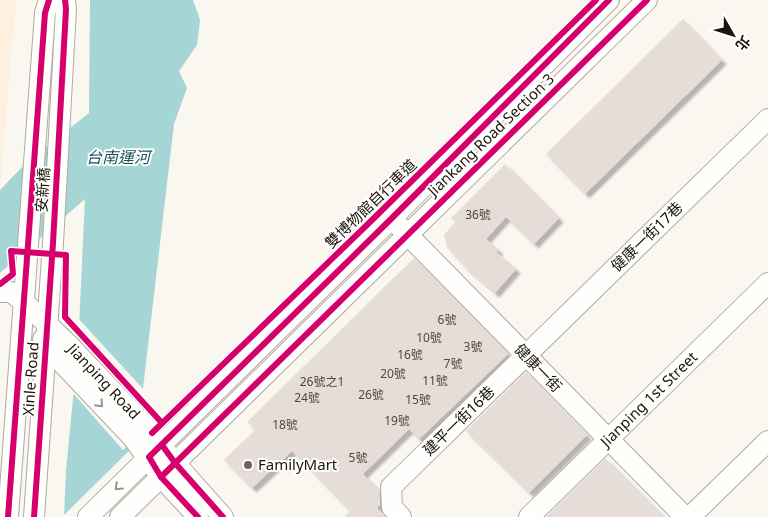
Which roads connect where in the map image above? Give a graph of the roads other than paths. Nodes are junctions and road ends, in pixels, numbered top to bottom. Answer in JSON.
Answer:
{"nodes":[{"id":1,"x":49,"y":0,"type":"edge"},
{"id":2,"x":65,"y":0,"type":"edge"},
{"id":3,"x":609,"y":0,"type":"edge"},
{"id":4,"x":647,"y":0,"type":"edge"},
{"id":5,"x":768,"y":119,"type":"edge"},
{"id":6,"x":392,"y":218,"type":"junction"},
{"id":7,"x":408,"y":234,"type":"junction"},
{"id":8,"x":52,"y":243,"type":"joint"},
{"id":9,"x":26,"y":261,"type":"joint"},
{"id":10,"x":768,"y":283,"type":"edge"},
{"id":11,"x":0,"y":292,"type":"edge"},
{"id":12,"x":24,"y":302,"type":"junction"},
{"id":13,"x":47,"y":324,"type":"junction"},
{"id":14,"x":46,"y":344,"type":"junction"},
{"id":15,"x":526,"y":355,"type":"junction"},
{"id":16,"x":139,"y":432,"type":"junction"},
{"id":17,"x":609,"y":440,"type":"junction"},
{"id":18,"x":768,"y":441,"type":"edge"},
{"id":19,"x":155,"y":451,"type":"junction"},
{"id":20,"x":168,"y":470,"type":"junction"},
{"id":21,"x":8,"y":517,"type":"edge"},
{"id":22,"x":34,"y":517,"type":"edge"},
{"id":23,"x":88,"y":517,"type":"edge"},
{"id":24,"x":120,"y":517,"type":"edge"},
{"id":25,"x":198,"y":517,"type":"edge"},
{"id":26,"x":223,"y":517,"type":"edge"},
{"id":27,"x":401,"y":517,"type":"edge"},
{"id":28,"x":529,"y":517,"type":"edge"},
{"id":29,"x":685,"y":517,"type":"edge"},
{"id":30,"x":690,"y":517,"type":"edge"}],
"edges":[{"from":1,"to":9,"type":"street","name":"安新橋"},
{"from":2,"to":8,"type":"street","name":"安新橋"},
{"from":3,"to":6,"type":"street","name":"Jiankang Road Section 3"},
{"from":4,"to":7,"type":"street","name":"Jiankang Road Section 3"},
{"from":5,"to":15,"type":"street","name":"健康一街17巷"},
{"from":6,"to":7,"type":"street","name":"健康一街"},
{"from":6,"to":19,"type":"street","name":"Jiankang Road Section 3"},
{"from":7,"to":15,"type":"street","name":"健康一街"},
{"from":7,"to":20,"type":"street","name":"Jiankang Road Section 3"},
{"from":8,"to":13,"type":"street","name":"Xinle Road"},
{"from":9,"to":12,"type":"street","name":"Xinle Road"},
{"from":10,"to":17,"type":"street","name":"Jianping 1st Street"},
{"from":11,"to":12,"type":"street"},
{"from":12,"to":13,"type":"street","name":"Jianping Road"},
{"from":12,"to":14,"type":"street","name":"Jianping Road"},
{"from":12,"to":21,"type":"street","name":"Xinle Road"},
{"from":13,"to":14,"type":"street","name":"Xinle Road"},
{"from":13,"to":16,"type":"street","name":"Jianping Road"},
{"from":14,"to":16,"type":"street","name":"Jianping Road","one_way":true},
{"from":14,"to":22,"type":"street","name":"Xinle Road"},
{"from":15,"to":17,"type":"street","name":"健康一街"},
{"from":15,"to":27,"type":"street","name":"建平一街16巷"},
{"from":16,"to":19,"type":"street","name":"Jianping Road"},
{"from":17,"to":28,"type":"street","name":"Jianping 1st Street"},
{"from":17,"to":29,"type":"street","name":"健康一街"},
{"from":18,"to":30,"type":"street"},
{"from":19,"to":20,"type":"street","name":"Jianping Road"},
{"from":19,"to":23,"type":"street","name":"Jiankang Road Section 3","one_way":true},
{"from":20,"to":24,"type":"street","name":"Jiankang Road Section 3"},
{"from":20,"to":25,"type":"street","name":"Jianping Road"},
{"from":20,"to":26,"type":"street","name":"Jianping Road"}]}
